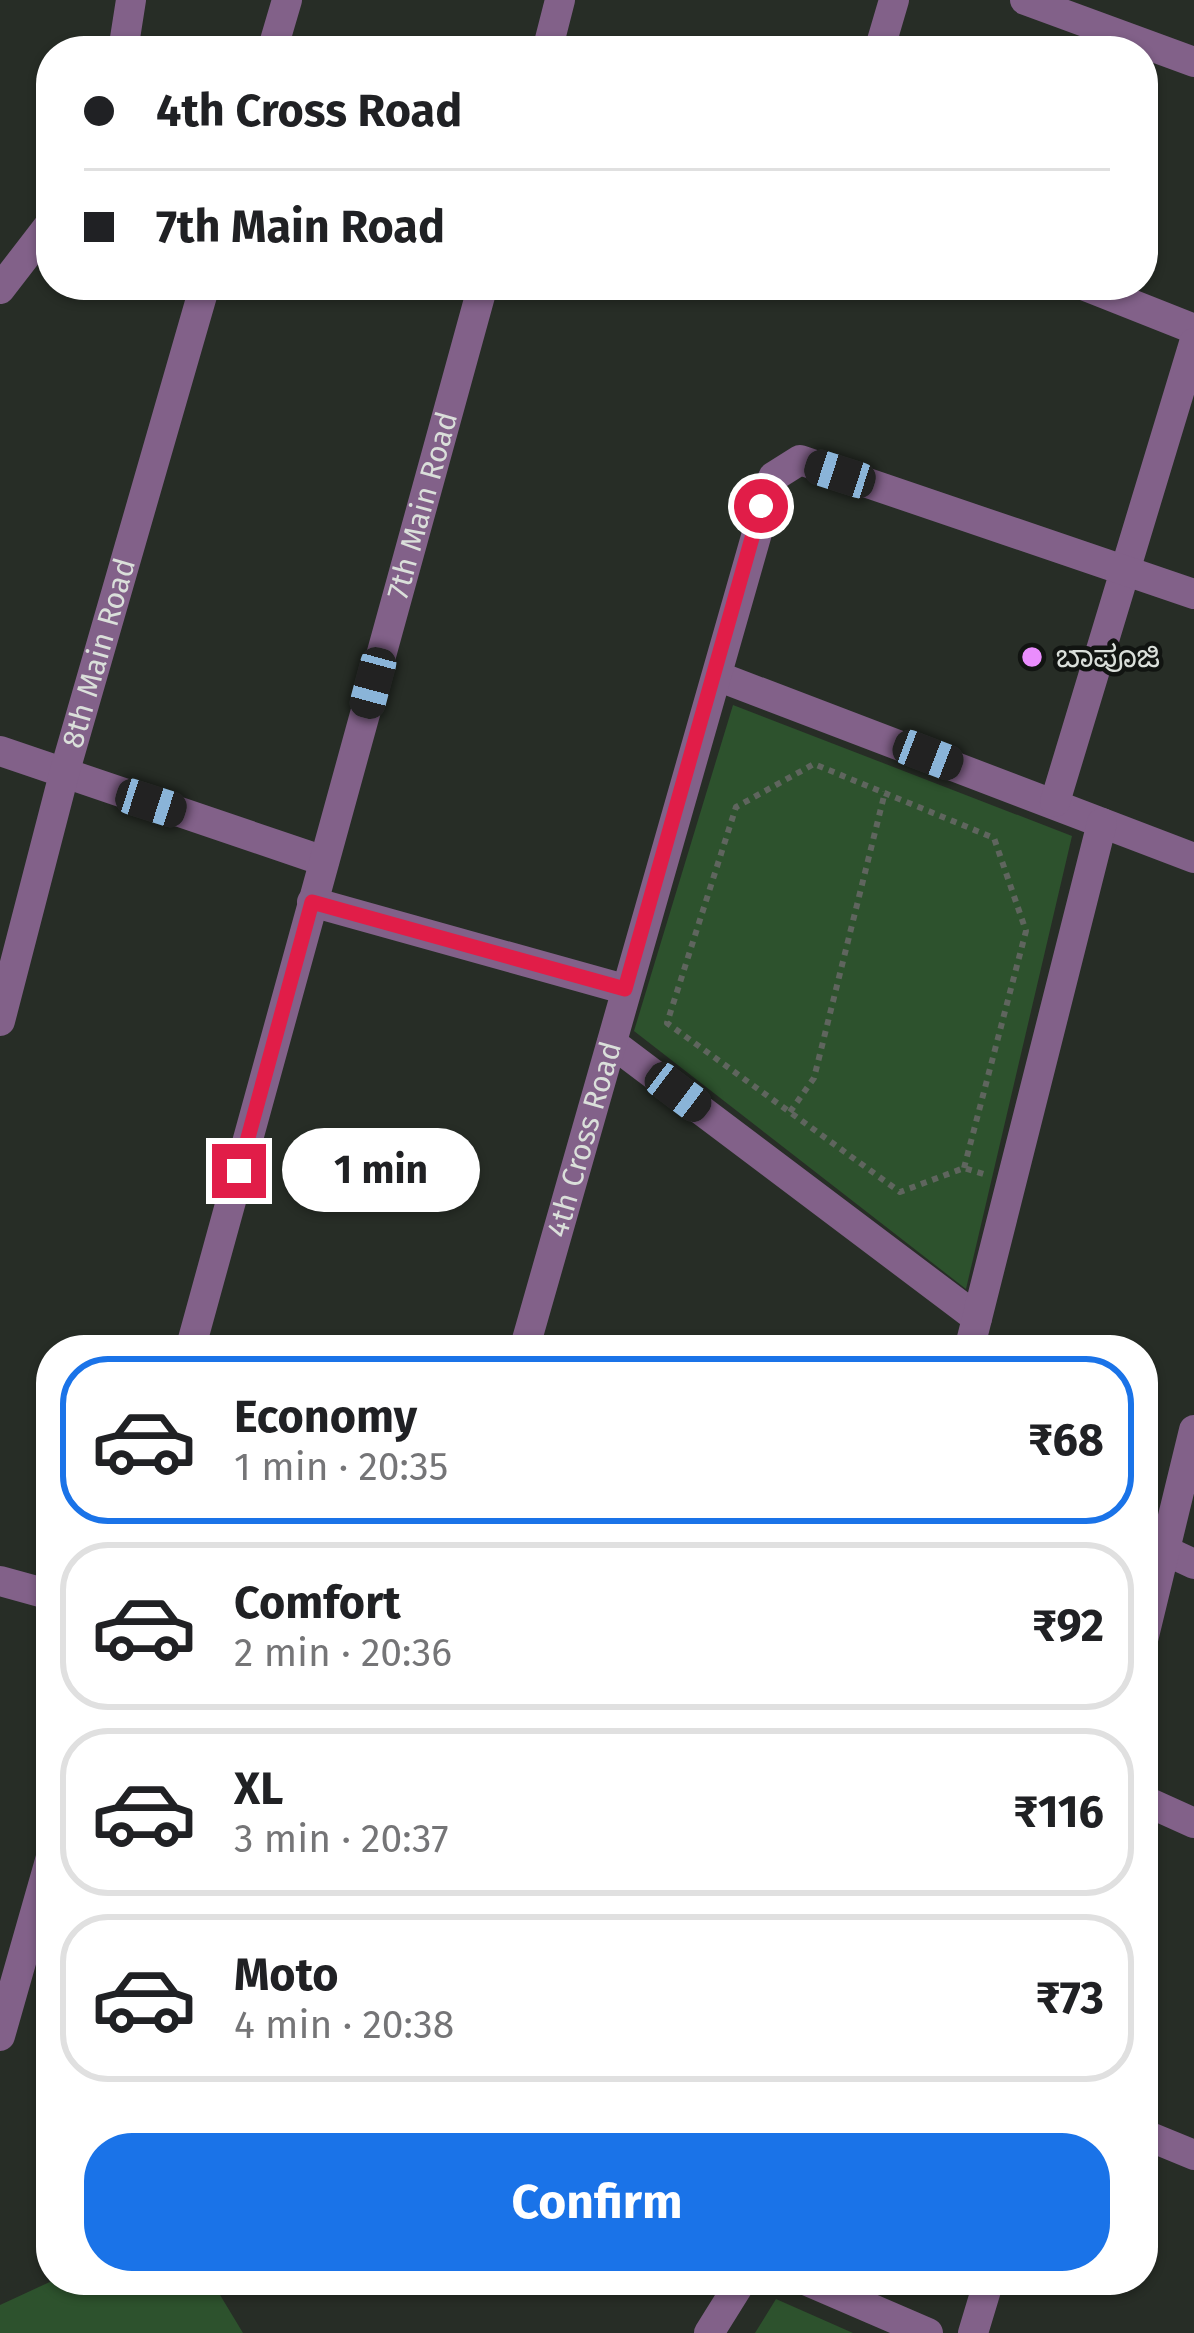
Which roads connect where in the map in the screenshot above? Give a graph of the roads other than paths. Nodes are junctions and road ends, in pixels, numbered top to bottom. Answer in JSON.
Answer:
{"nodes":[{"id":1,"x":131,"y":0,"type":"edge"},
{"id":2,"x":287,"y":0,"type":"edge"},
{"id":3,"x":560,"y":0,"type":"edge"},
{"id":4,"x":894,"y":0,"type":"edge"},
{"id":5,"x":1025,"y":0,"type":"edge"},
{"id":6,"x":125,"y":36,"type":"edge"},
{"id":7,"x":276,"y":36,"type":"edge"},
{"id":8,"x":551,"y":36,"type":"edge"},
{"id":9,"x":884,"y":36,"type":"edge"},
{"id":10,"x":1123,"y":36,"type":"edge"},
{"id":11,"x":1158,"y":49,"type":"edge"},
{"id":12,"x":1194,"y":62,"type":"edge"},
{"id":13,"x":36,"y":243,"type":"edge"},
{"id":14,"x":0,"y":290,"type":"edge"},
{"id":15,"x":201,"y":300,"type":"edge"},
{"id":16,"x":479,"y":300,"type":"edge"},
{"id":17,"x":1121,"y":300,"type":"edge"},
{"id":18,"x":1194,"y":329,"type":"edge"},
{"id":19,"x":1194,"y":344,"type":"edge"},
{"id":20,"x":1124,"y":569,"type":"junction"},
{"id":21,"x":1194,"y":594,"type":"edge"},
{"id":22,"x":717,"y":676,"type":"junction"},
{"id":23,"x":0,"y":751,"type":"edge"},
{"id":24,"x":64,"y":774,"type":"junction"},
{"id":25,"x":1055,"y":802,"type":"junction"},
{"id":26,"x":1102,"y":823,"type":"junction"},
{"id":27,"x":1194,"y":858,"type":"edge"},
{"id":28,"x":324,"y":861,"type":"junction"},
{"id":29,"x":312,"y":902,"type":"junction"},
{"id":30,"x":625,"y":989,"type":"junction"},
{"id":31,"x":0,"y":1021,"type":"edge"},
{"id":32,"x":612,"y":1042,"type":"junction"},
{"id":33,"x":977,"y":1318,"type":"junction"},
{"id":34,"x":194,"y":1335,"type":"edge"},
{"id":35,"x":528,"y":1335,"type":"edge"},
{"id":36,"x":973,"y":1335,"type":"edge"},
{"id":37,"x":1194,"y":1430,"type":"edge"},
{"id":38,"x":1164,"y":1550,"type":"junction"},
{"id":39,"x":1194,"y":1564,"type":"edge"},
{"id":40,"x":1158,"y":1576,"type":"edge"},
{"id":41,"x":0,"y":1581,"type":"edge"},
{"id":42,"x":36,"y":1591,"type":"edge"},
{"id":43,"x":1158,"y":1807,"type":"edge"},
{"id":44,"x":1194,"y":1823,"type":"edge"},
{"id":45,"x":36,"y":1910,"type":"edge"},
{"id":46,"x":0,"y":2036,"type":"edge"},
{"id":47,"x":1158,"y":2140,"type":"edge"},
{"id":48,"x":1194,"y":2155,"type":"edge"},
{"id":49,"x":733,"y":2295,"type":"edge"},
{"id":50,"x":840,"y":2295,"type":"edge"},
{"id":51,"x":985,"y":2295,"type":"edge"},
{"id":52,"x":709,"y":2333,"type":"edge"},
{"id":53,"x":928,"y":2333,"type":"edge"},
{"id":54,"x":974,"y":2333,"type":"edge"}],
"edges":[{"from":1,"to":6,"type":"street"},
{"from":2,"to":7,"type":"street"},
{"from":3,"to":8,"type":"street"},
{"from":4,"to":9,"type":"street"},
{"from":5,"to":10,"type":"street"},
{"from":11,"to":12,"type":"street"},
{"from":13,"to":14,"type":"street"},
{"from":15,"to":24,"type":"street","name":"8th Main Road"},
{"from":16,"to":28,"type":"street","name":"7th Main Road"},
{"from":17,"to":18,"type":"street"},
{"from":19,"to":20,"type":"street"},
{"from":20,"to":21,"type":"street"},
{"from":20,"to":22,"type":"street","name":"4th Cross Road"},
{"from":20,"to":25,"type":"street"},
{"from":22,"to":25,"type":"street"},
{"from":22,"to":30,"type":"street","name":"4th Cross Road"},
{"from":23,"to":24,"type":"street"},
{"from":24,"to":28,"type":"street"},
{"from":24,"to":31,"type":"street","name":"8th Main Road"},
{"from":25,"to":26,"type":"street"},
{"from":26,"to":27,"type":"street"},
{"from":26,"to":33,"type":"street"},
{"from":28,"to":29,"type":"street","name":"7th Main Road"},
{"from":29,"to":30,"type":"street"},
{"from":29,"to":34,"type":"street","name":"7th Main Road"},
{"from":30,"to":32,"type":"street","name":"4th Cross Road"},
{"from":32,"to":33,"type":"street"},
{"from":32,"to":35,"type":"street","name":"4th Cross Road"},
{"from":33,"to":36,"type":"street"},
{"from":37,"to":38,"type":"street"},
{"from":38,"to":39,"type":"street"},
{"from":38,"to":40,"type":"street"},
{"from":41,"to":42,"type":"street"},
{"from":43,"to":44,"type":"street"},
{"from":45,"to":46,"type":"street"},
{"from":47,"to":48,"type":"street"},
{"from":49,"to":52,"type":"street"},
{"from":50,"to":53,"type":"street"},
{"from":51,"to":54,"type":"street"}]}
